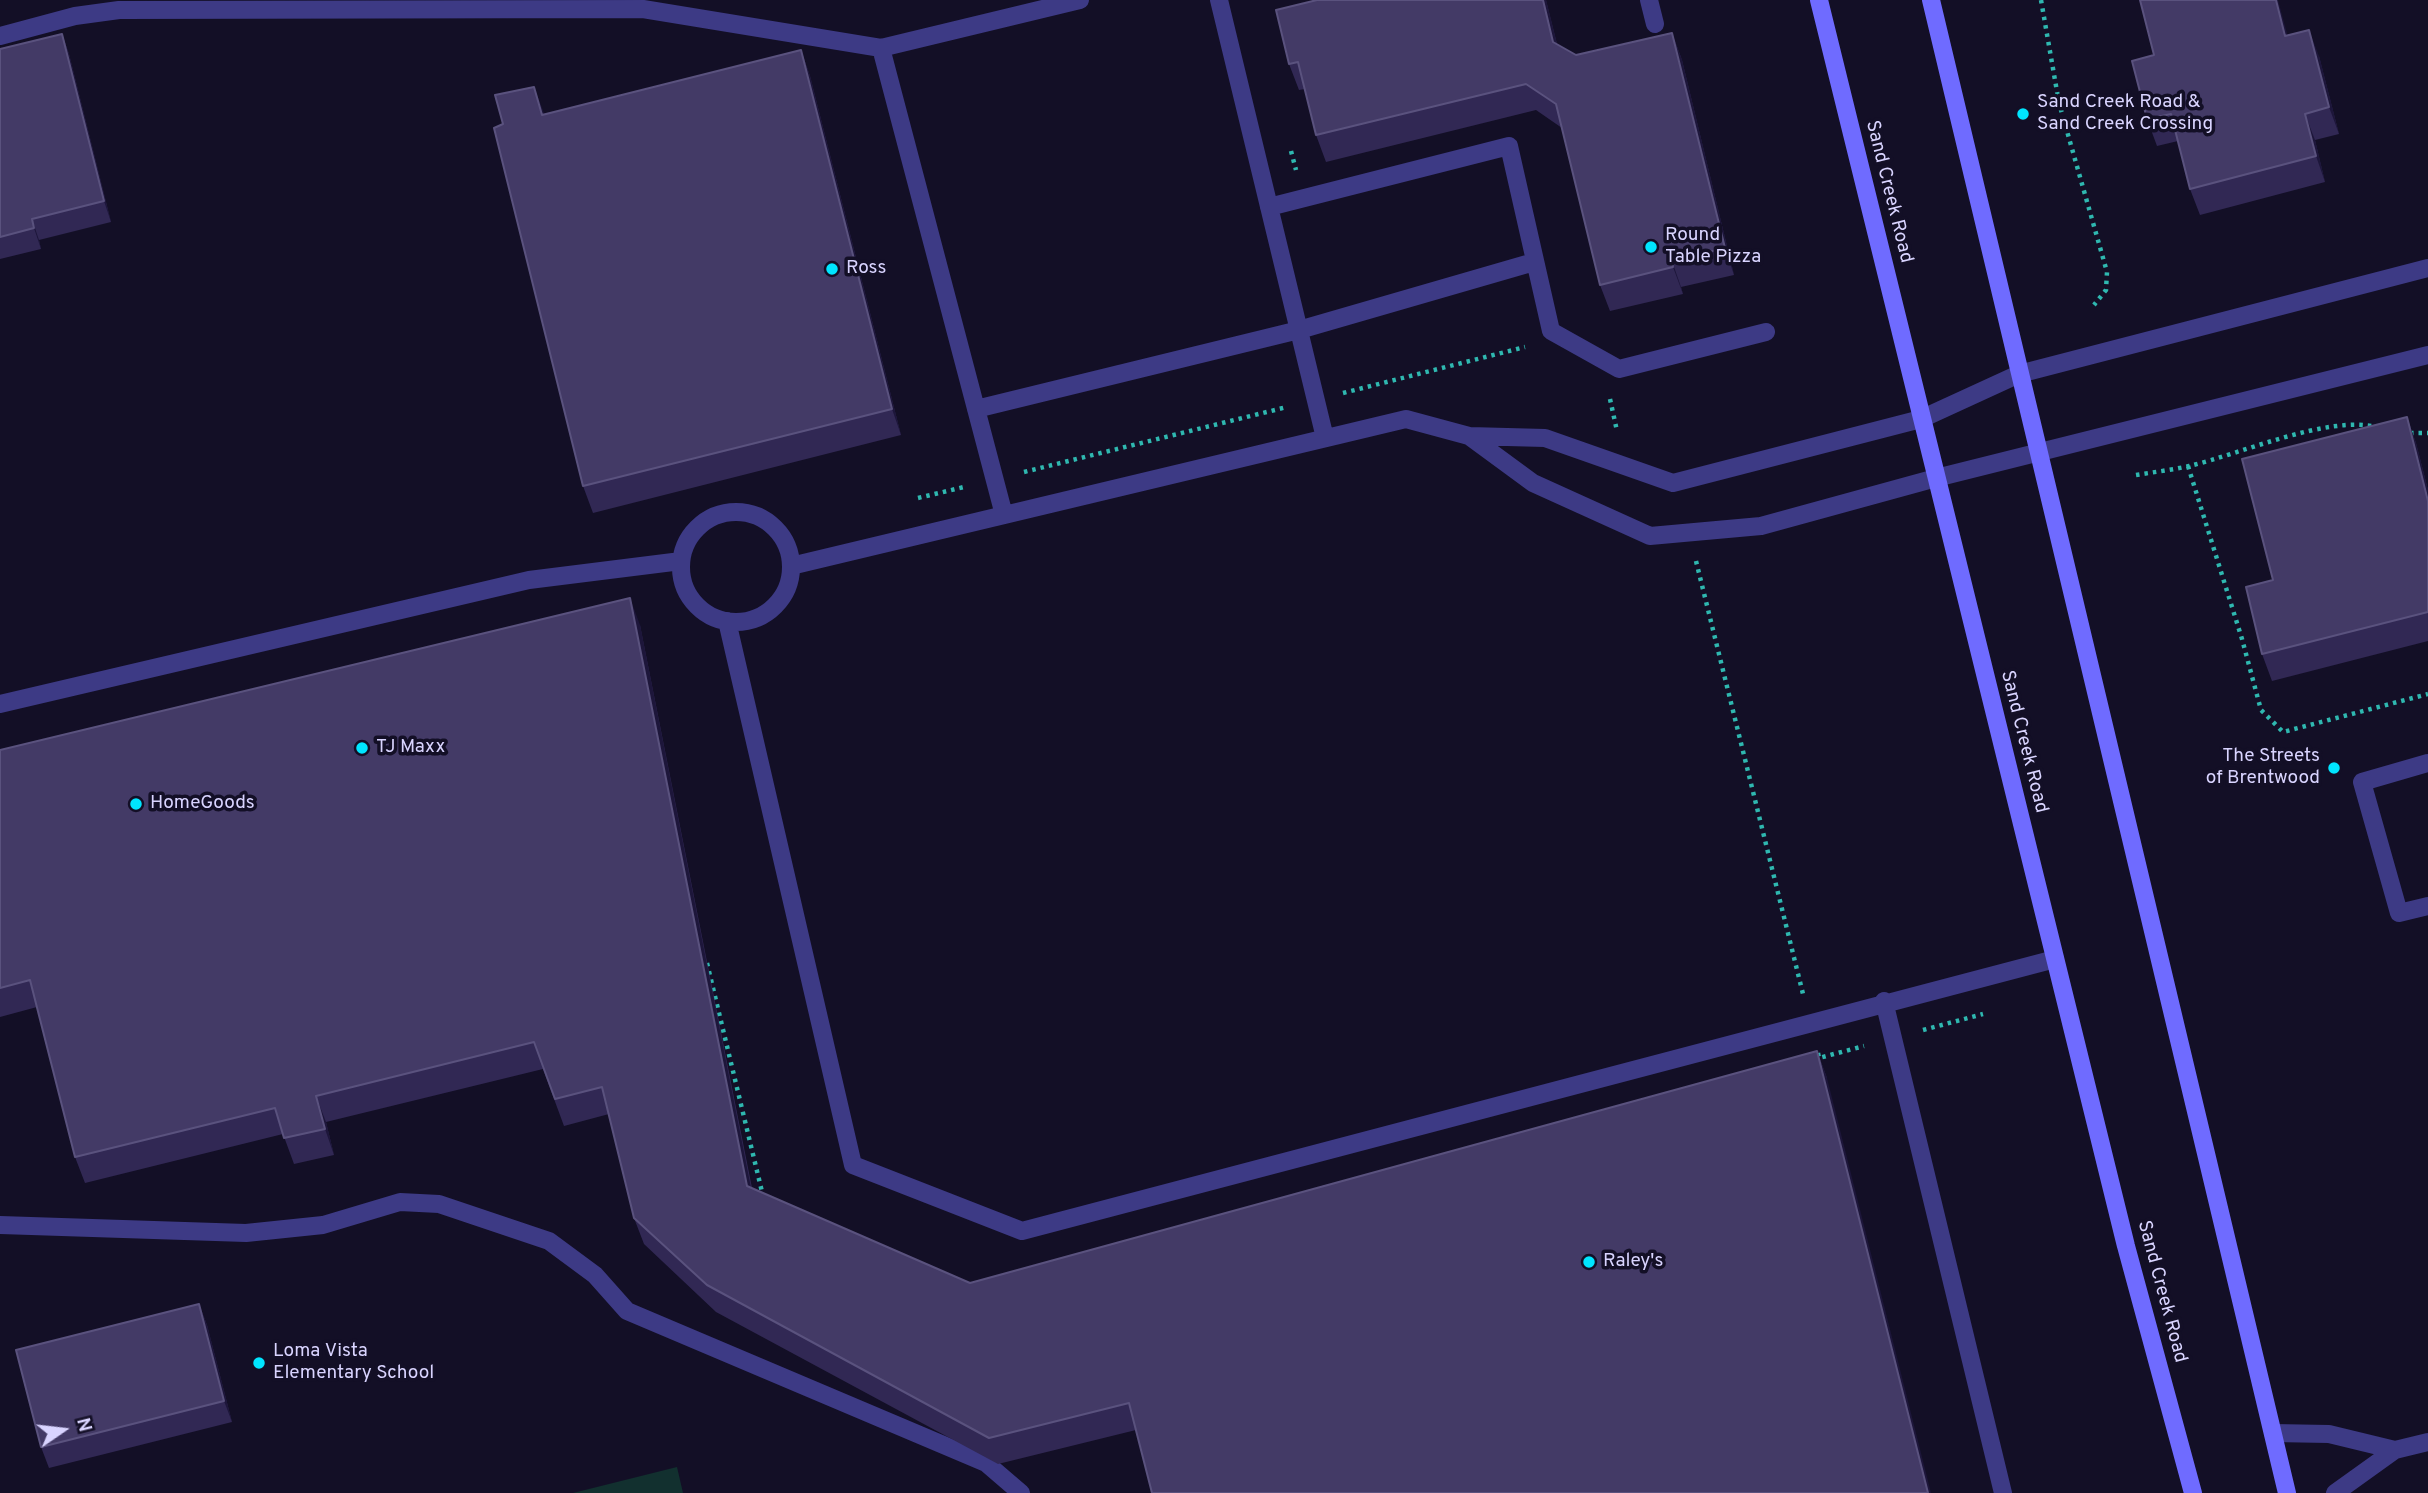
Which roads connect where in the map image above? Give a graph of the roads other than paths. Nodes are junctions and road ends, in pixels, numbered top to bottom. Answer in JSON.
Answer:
{"nodes":[{"id":1,"x":1080,"y":0,"type":"edge"},
{"id":2,"x":1219,"y":0,"type":"edge"},
{"id":3,"x":1649,"y":0,"type":"edge"},
{"id":4,"x":1819,"y":0,"type":"edge"},
{"id":5,"x":1931,"y":0,"type":"edge"},
{"id":6,"x":1656,"y":24,"type":"dead end"},
{"id":7,"x":0,"y":36,"type":"edge"},
{"id":8,"x":881,"y":48,"type":"junction"},
{"id":9,"x":1269,"y":207,"type":"junction"},
{"id":10,"x":1534,"y":262,"type":"junction"},
{"id":11,"x":2428,"y":268,"type":"edge"},
{"id":12,"x":1299,"y":330,"type":"junction"},
{"id":13,"x":1766,"y":332,"type":"dead end"},
{"id":14,"x":2428,"y":355,"type":"edge"},
{"id":15,"x":2019,"y":373,"type":"junction"},
{"id":16,"x":976,"y":409,"type":"junction"},
{"id":17,"x":1922,"y":419,"type":"junction"},
{"id":18,"x":1469,"y":436,"type":"junction"},
{"id":19,"x":1325,"y":438,"type":"junction"},
{"id":20,"x":2038,"y":454,"type":"junction"},
{"id":21,"x":1936,"y":478,"type":"junction"},
{"id":22,"x":1004,"y":515,"type":"junction"},
{"id":23,"x":681,"y":561,"type":"junction"},
{"id":24,"x":791,"y":566,"type":"junction"},
{"id":25,"x":727,"y":621,"type":"junction"},
{"id":26,"x":0,"y":705,"type":"edge"},
{"id":27,"x":2428,"y":763,"type":"edge"},
{"id":28,"x":2428,"y":906,"type":"edge"},
{"id":29,"x":2055,"y":958,"type":"junction"},
{"id":30,"x":1884,"y":1001,"type":"junction"},
{"id":31,"x":0,"y":1225,"type":"edge"},
{"id":32,"x":2273,"y":1433,"type":"junction"},
{"id":33,"x":2428,"y":1442,"type":"edge"},
{"id":34,"x":2395,"y":1450,"type":"junction"},
{"id":35,"x":1021,"y":1493,"type":"edge"},
{"id":36,"x":2003,"y":1493,"type":"edge"},
{"id":37,"x":2193,"y":1493,"type":"edge"},
{"id":38,"x":2287,"y":1493,"type":"edge"},
{"id":39,"x":2335,"y":1493,"type":"edge"}],
"edges":[{"from":1,"to":8,"type":"lane"},
{"from":2,"to":9,"type":"lane"},
{"from":3,"to":6,"type":"lane"},
{"from":4,"to":17,"type":"main road","name":"Sand Creek Road"},
{"from":5,"to":15,"type":"main road"},
{"from":7,"to":8,"type":"lane"},
{"from":8,"to":16,"type":"lane"},
{"from":9,"to":10,"type":"lane"},
{"from":9,"to":12,"type":"lane"},
{"from":10,"to":12,"type":"lane"},
{"from":10,"to":13,"type":"lane"},
{"from":11,"to":15,"type":"lane"},
{"from":12,"to":16,"type":"lane"},
{"from":12,"to":19,"type":"lane"},
{"from":14,"to":20,"type":"lane"},
{"from":15,"to":17,"type":"lane"},
{"from":15,"to":20,"type":"main road"},
{"from":16,"to":22,"type":"lane"},
{"from":17,"to":18,"type":"lane"},
{"from":17,"to":21,"type":"main road","name":"Sand Creek Road"},
{"from":18,"to":19,"type":"lane"},
{"from":18,"to":21,"type":"lane"},
{"from":19,"to":22,"type":"lane"},
{"from":20,"to":21,"type":"lane"},
{"from":20,"to":32,"type":"main road"},
{"from":21,"to":29,"type":"main road","name":"Sand Creek Road"},
{"from":22,"to":24,"type":"lane"},
{"from":23,"to":24,"type":"lane"},
{"from":23,"to":25,"type":"lane"},
{"from":23,"to":26,"type":"lane"},
{"from":24,"to":25,"type":"lane"},
{"from":25,"to":30,"type":"lane"},
{"from":27,"to":28,"type":"lane"},
{"from":29,"to":30,"type":"lane"},
{"from":29,"to":37,"type":"main road","name":"Sand Creek Road"},
{"from":30,"to":36,"type":"lane"},
{"from":31,"to":35,"type":"lane"},
{"from":32,"to":34,"type":"lane"},
{"from":32,"to":38,"type":"main road"},
{"from":33,"to":34,"type":"lane"},
{"from":34,"to":39,"type":"lane"}]}
